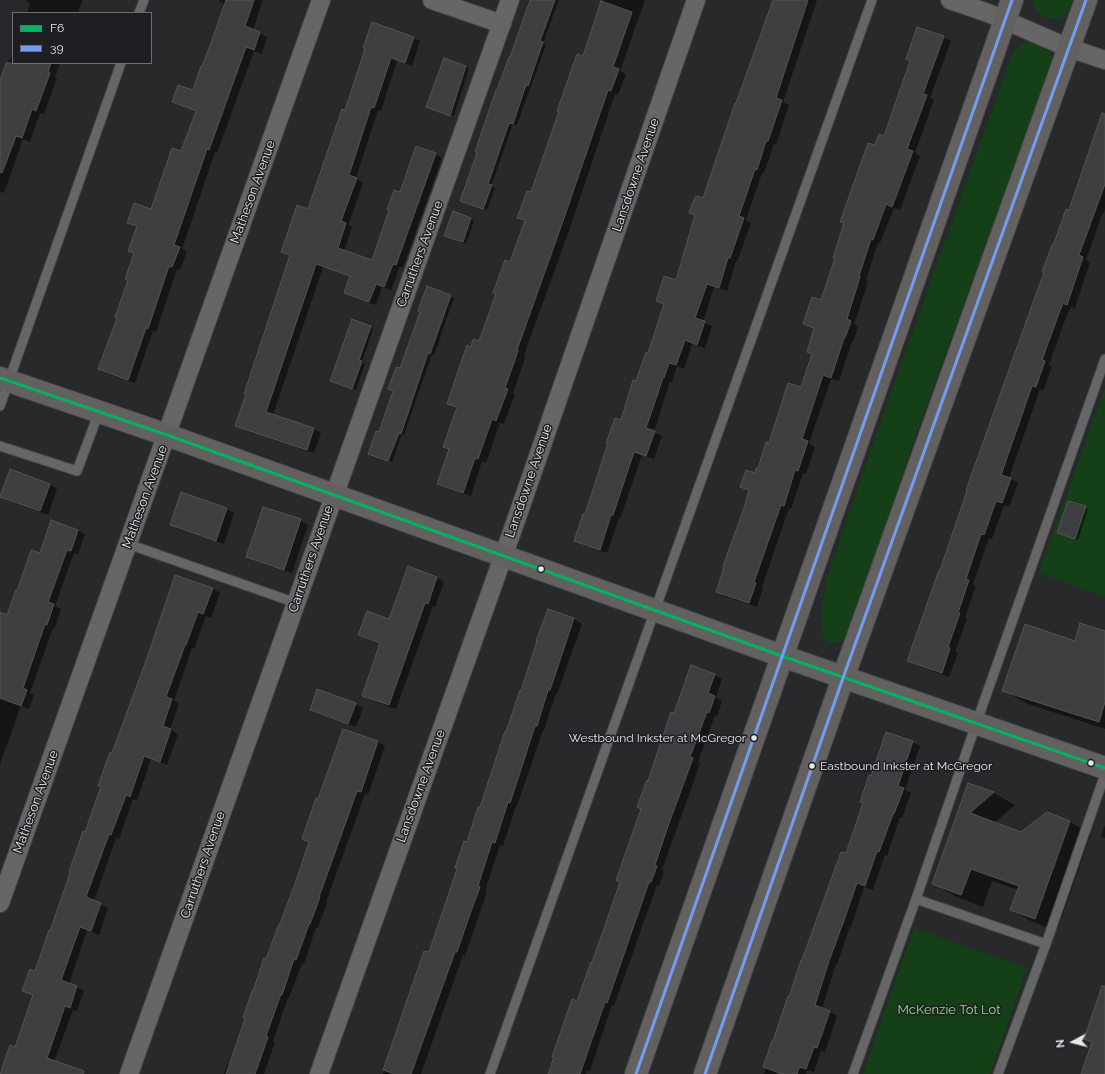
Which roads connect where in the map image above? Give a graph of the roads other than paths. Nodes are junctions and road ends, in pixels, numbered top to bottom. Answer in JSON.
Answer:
{"nodes":[{"id":1,"x":144,"y":0,"type":"edge"},
{"id":2,"x":322,"y":0,"type":"edge"},
{"id":3,"x":432,"y":0,"type":"edge"},
{"id":4,"x":510,"y":0,"type":"edge"},
{"id":5,"x":696,"y":0,"type":"edge"},
{"id":6,"x":872,"y":0,"type":"edge"},
{"id":7,"x":950,"y":0,"type":"edge"},
{"id":8,"x":1086,"y":0,"type":"edge"},
{"id":9,"x":1008,"y":10,"type":"edge"},
{"id":10,"x":139,"y":12,"type":"edge"},
{"id":11,"x":502,"y":24,"type":"junction"},
{"id":12,"x":1069,"y":48,"type":"junction"},
{"id":13,"x":1105,"y":60,"type":"edge"},
{"id":14,"x":122,"y":64,"type":"edge"},
{"id":15,"x":1105,"y":359,"type":"edge"},
{"id":16,"x":4,"y":380,"type":"edge"},
{"id":17,"x":0,"y":406,"type":"edge"},
{"id":18,"x":99,"y":412,"type":"junction"},
{"id":19,"x":167,"y":435,"type":"junction"},
{"id":20,"x":0,"y":446,"type":"edge"},
{"id":21,"x":334,"y":495,"type":"junction"},
{"id":22,"x":128,"y":544,"type":"junction"},
{"id":23,"x":503,"y":556,"type":"junction"},
{"id":24,"x":296,"y":603,"type":"junction"},
{"id":25,"x":654,"y":610,"type":"junction"},
{"id":26,"x":782,"y":656,"type":"junction"},
{"id":27,"x":843,"y":678,"type":"junction"},
{"id":28,"x":976,"y":724,"type":"junction"},
{"id":29,"x":1105,"y":768,"type":"edge"},
{"id":30,"x":1105,"y":774,"type":"edge"},
{"id":31,"x":916,"y":899,"type":"junction"},
{"id":32,"x":0,"y":903,"type":"edge"},
{"id":33,"x":1046,"y":944,"type":"junction"},
{"id":34,"x":129,"y":1074,"type":"edge"},
{"id":35,"x":319,"y":1074,"type":"edge"},
{"id":36,"x":490,"y":1074,"type":"edge"},
{"id":37,"x":636,"y":1074,"type":"edge"},
{"id":38,"x":705,"y":1074,"type":"edge"},
{"id":39,"x":853,"y":1074,"type":"edge"},
{"id":40,"x":998,"y":1074,"type":"edge"}],
"edges":[{"from":1,"to":10,"type":"lane"},
{"from":2,"to":19,"type":"street","name":"Matheson Avenue"},
{"from":3,"to":11,"type":"street"},
{"from":4,"to":11,"type":"street","name":"Carruthers Avenue"},
{"from":5,"to":23,"type":"street","name":"Lansdowne Avenue"},
{"from":6,"to":25,"type":"lane"},
{"from":7,"to":9,"type":"street"},
{"from":8,"to":12,"type":"main road"},
{"from":9,"to":12,"type":"street"},
{"from":9,"to":26,"type":"main road"},
{"from":11,"to":21,"type":"street","name":"Carruthers Avenue"},
{"from":12,"to":13,"type":"street"},
{"from":12,"to":27,"type":"main road"},
{"from":14,"to":16,"type":"lane"},
{"from":15,"to":28,"type":"lane"},
{"from":16,"to":17,"type":"lane"},
{"from":16,"to":18,"type":"main road"},
{"from":18,"to":19,"type":"main road"},
{"from":18,"to":20,"type":"lane"},
{"from":19,"to":21,"type":"main road"},
{"from":19,"to":22,"type":"street","name":"Matheson Avenue"},
{"from":21,"to":23,"type":"main road"},
{"from":21,"to":24,"type":"street","name":"Carruthers Avenue"},
{"from":22,"to":24,"type":"lane"},
{"from":22,"to":32,"type":"street","name":"Matheson Avenue"},
{"from":23,"to":25,"type":"main road"},
{"from":23,"to":35,"type":"street","name":"Lansdowne Avenue"},
{"from":24,"to":34,"type":"street","name":"Carruthers Avenue"},
{"from":25,"to":26,"type":"main road"},
{"from":25,"to":36,"type":"lane"},
{"from":26,"to":27,"type":"main road"},
{"from":26,"to":37,"type":"main road"},
{"from":27,"to":28,"type":"main road"},
{"from":27,"to":38,"type":"main road"},
{"from":28,"to":29,"type":"main road"},
{"from":28,"to":31,"type":"lane"},
{"from":30,"to":33,"type":"lane"},
{"from":31,"to":33,"type":"lane"},
{"from":31,"to":39,"type":"lane"},
{"from":33,"to":40,"type":"lane"}]}
